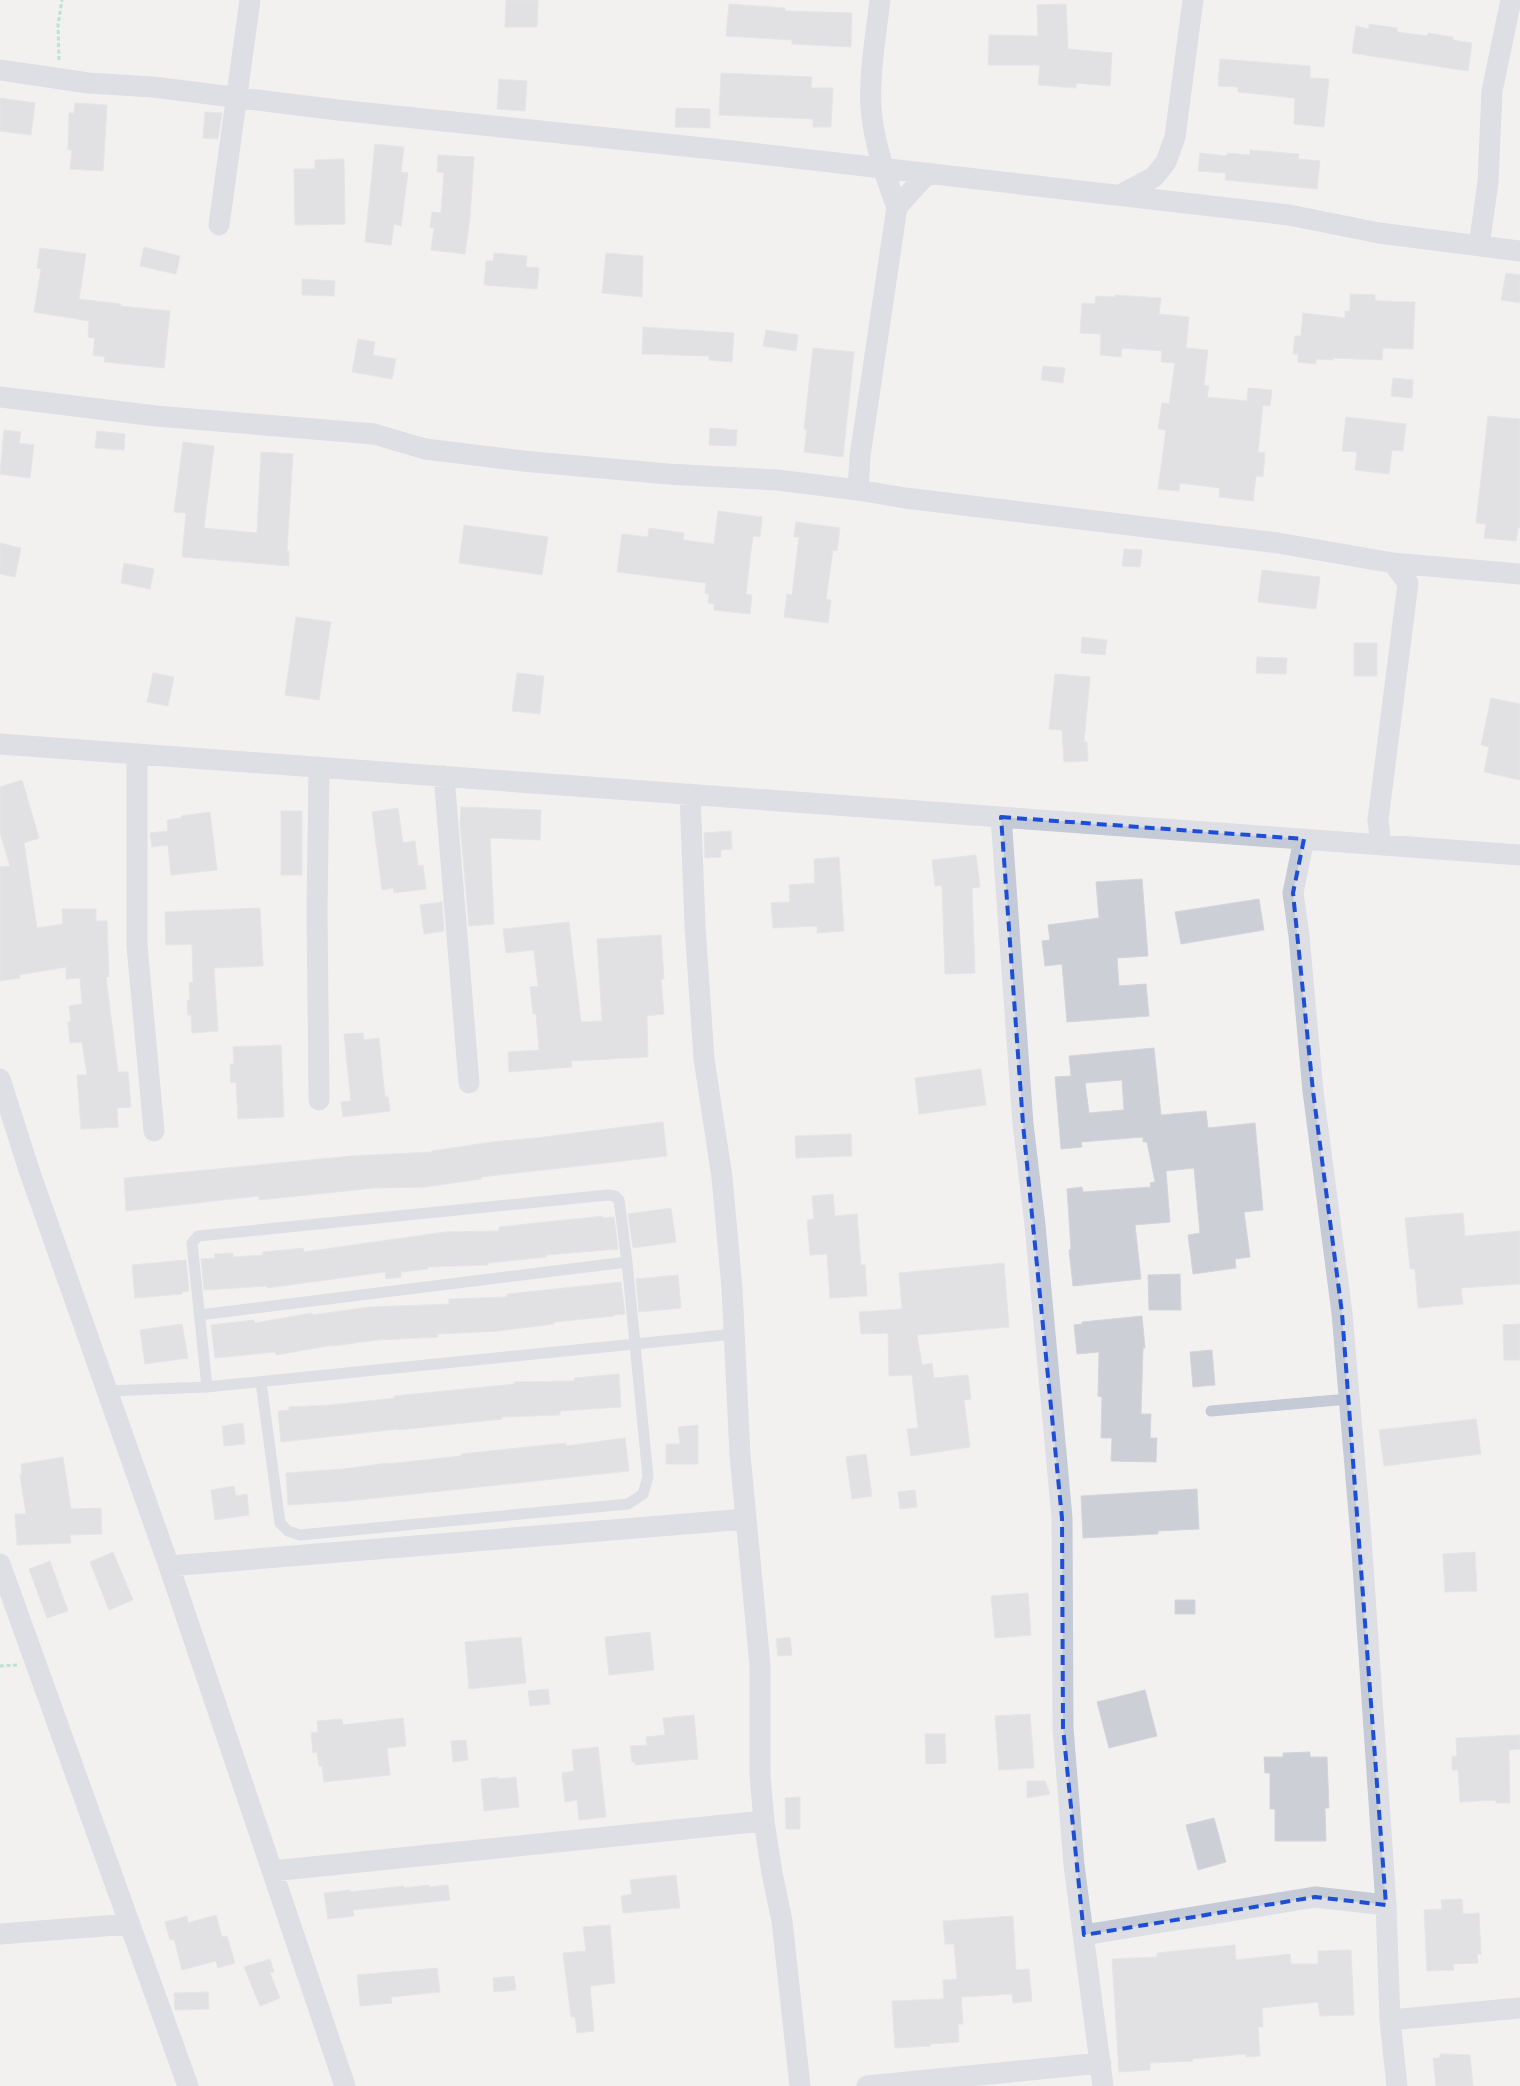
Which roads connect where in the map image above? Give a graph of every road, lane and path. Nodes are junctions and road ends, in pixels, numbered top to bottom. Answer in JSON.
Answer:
{"nodes":[{"id":1,"x":62,"y":0,"type":"edge"},
{"id":2,"x":250,"y":0,"type":"edge"},
{"id":3,"x":880,"y":0,"type":"edge"},
{"id":4,"x":1193,"y":0,"type":"edge"},
{"id":5,"x":1511,"y":0,"type":"edge"},
{"id":6,"x":0,"y":70,"type":"edge"},
{"id":7,"x":59,"y":78,"type":"junction"},
{"id":8,"x":238,"y":96,"type":"junction"},
{"id":9,"x":882,"y":169,"type":"junction"},
{"id":10,"x":927,"y":174,"type":"junction"},
{"id":11,"x":1120,"y":195,"type":"junction"},
{"id":12,"x":897,"y":207,"type":"junction"},
{"id":13,"x":219,"y":225,"type":"dead end"},
{"id":14,"x":1479,"y":246,"type":"junction"},
{"id":15,"x":1520,"y":251,"type":"edge"},
{"id":16,"x":0,"y":397,"type":"edge"},
{"id":17,"x":858,"y":490,"type":"junction"},
{"id":18,"x":1393,"y":564,"type":"junction"},
{"id":19,"x":1438,"y":567,"type":"junction"},
{"id":20,"x":1520,"y":574,"type":"edge"},
{"id":21,"x":1408,"y":583,"type":"junction"},
{"id":22,"x":0,"y":744,"type":"edge"},
{"id":23,"x":137,"y":754,"type":"junction"},
{"id":24,"x":319,"y":767,"type":"junction"},
{"id":25,"x":444,"y":776,"type":"junction"},
{"id":26,"x":690,"y":794,"type":"junction"},
{"id":27,"x":1001,"y":817,"type":"junction"},
{"id":28,"x":1304,"y":839,"type":"junction"},
{"id":29,"x":1381,"y":844,"type":"junction"},
{"id":30,"x":1520,"y":855,"type":"edge"},
{"id":31,"x":0,"y":1079,"type":"edge"},
{"id":32,"x":469,"y":1082,"type":"dead end"},
{"id":33,"x":319,"y":1100,"type":"dead end"},
{"id":34,"x":154,"y":1131,"type":"dead end"},
{"id":35,"x":627,"y":1262,"type":"junction"},
{"id":36,"x":199,"y":1315,"type":"junction"},
{"id":37,"x":734,"y":1334,"type":"junction"},
{"id":38,"x":635,"y":1343,"type":"junction"},
{"id":39,"x":261,"y":1382,"type":"junction"},
{"id":40,"x":207,"y":1387,"type":"junction"},
{"id":41,"x":106,"y":1391,"type":"junction"},
{"id":42,"x":1350,"y":1398,"type":"junction"},
{"id":43,"x":1211,"y":1411,"type":"dead end"},
{"id":44,"x":746,"y":1519,"type":"junction"},
{"id":45,"x":0,"y":1564,"type":"edge"},
{"id":46,"x":169,"y":1566,"type":"junction"},
{"id":47,"x":764,"y":1820,"type":"junction"},
{"id":48,"x":272,"y":1871,"type":"junction"},
{"id":49,"x":1386,"y":1905,"type":"junction"},
{"id":50,"x":129,"y":1924,"type":"junction"},
{"id":51,"x":0,"y":1934,"type":"edge"},
{"id":52,"x":1084,"y":1935,"type":"junction"},
{"id":53,"x":1520,"y":2008,"type":"edge"},
{"id":54,"x":1390,"y":2020,"type":"junction"},
{"id":55,"x":1101,"y":2063,"type":"junction"},
{"id":56,"x":188,"y":2086,"type":"edge"},
{"id":57,"x":345,"y":2086,"type":"edge"},
{"id":58,"x":800,"y":2086,"type":"edge"},
{"id":59,"x":867,"y":2086,"type":"edge"},
{"id":60,"x":1103,"y":2086,"type":"edge"},
{"id":61,"x":1397,"y":2086,"type":"edge"}],
"edges":[{"from":1,"to":7,"type":"path"},
{"from":2,"to":8,"type":"street"},
{"from":3,"to":9,"type":"street"},
{"from":4,"to":11,"type":"street"},
{"from":5,"to":14,"type":"street"},
{"from":6,"to":7,"type":"street"},
{"from":7,"to":8,"type":"street"},
{"from":8,"to":9,"type":"street"},
{"from":8,"to":13,"type":"street"},
{"from":9,"to":10,"type":"street"},
{"from":9,"to":12,"type":"street"},
{"from":10,"to":11,"type":"street"},
{"from":10,"to":12,"type":"street"},
{"from":11,"to":14,"type":"street"},
{"from":12,"to":17,"type":"street"},
{"from":14,"to":15,"type":"street"},
{"from":16,"to":17,"type":"street"},
{"from":17,"to":18,"type":"street"},
{"from":18,"to":19,"type":"street"},
{"from":18,"to":21,"type":"street"},
{"from":19,"to":20,"type":"street"},
{"from":19,"to":21,"type":"street"},
{"from":21,"to":29,"type":"street"},
{"from":22,"to":23,"type":"street"},
{"from":23,"to":24,"type":"street"},
{"from":23,"to":34,"type":"street"},
{"from":24,"to":25,"type":"street"},
{"from":24,"to":33,"type":"street"},
{"from":25,"to":26,"type":"street"},
{"from":25,"to":32,"type":"street"},
{"from":26,"to":27,"type":"street"},
{"from":26,"to":37,"type":"street"},
{"from":27,"to":28,"type":"street"},
{"from":27,"to":52,"type":"street"},
{"from":28,"to":29,"type":"street"},
{"from":28,"to":42,"type":"street"},
{"from":29,"to":30,"type":"street"},
{"from":31,"to":41,"type":"street"},
{"from":35,"to":36,"type":"lane"},
{"from":35,"to":36,"type":"lane"},
{"from":35,"to":38,"type":"lane"},
{"from":36,"to":40,"type":"lane"},
{"from":37,"to":38,"type":"lane"},
{"from":37,"to":44,"type":"street"},
{"from":38,"to":39,"type":"lane"},
{"from":38,"to":39,"type":"lane"},
{"from":39,"to":40,"type":"lane"},
{"from":40,"to":41,"type":"lane"},
{"from":41,"to":46,"type":"street"},
{"from":42,"to":43,"type":"lane"},
{"from":42,"to":49,"type":"street"},
{"from":44,"to":46,"type":"street"},
{"from":44,"to":47,"type":"street"},
{"from":45,"to":50,"type":"street"},
{"from":46,"to":48,"type":"street"},
{"from":47,"to":48,"type":"street"},
{"from":47,"to":58,"type":"street"},
{"from":48,"to":57,"type":"street"},
{"from":49,"to":52,"type":"street"},
{"from":49,"to":54,"type":"street"},
{"from":50,"to":51,"type":"street"},
{"from":50,"to":56,"type":"street"},
{"from":52,"to":55,"type":"street"},
{"from":53,"to":54,"type":"street"},
{"from":54,"to":61,"type":"street"},
{"from":55,"to":59,"type":"street"},
{"from":55,"to":60,"type":"street"}]}
